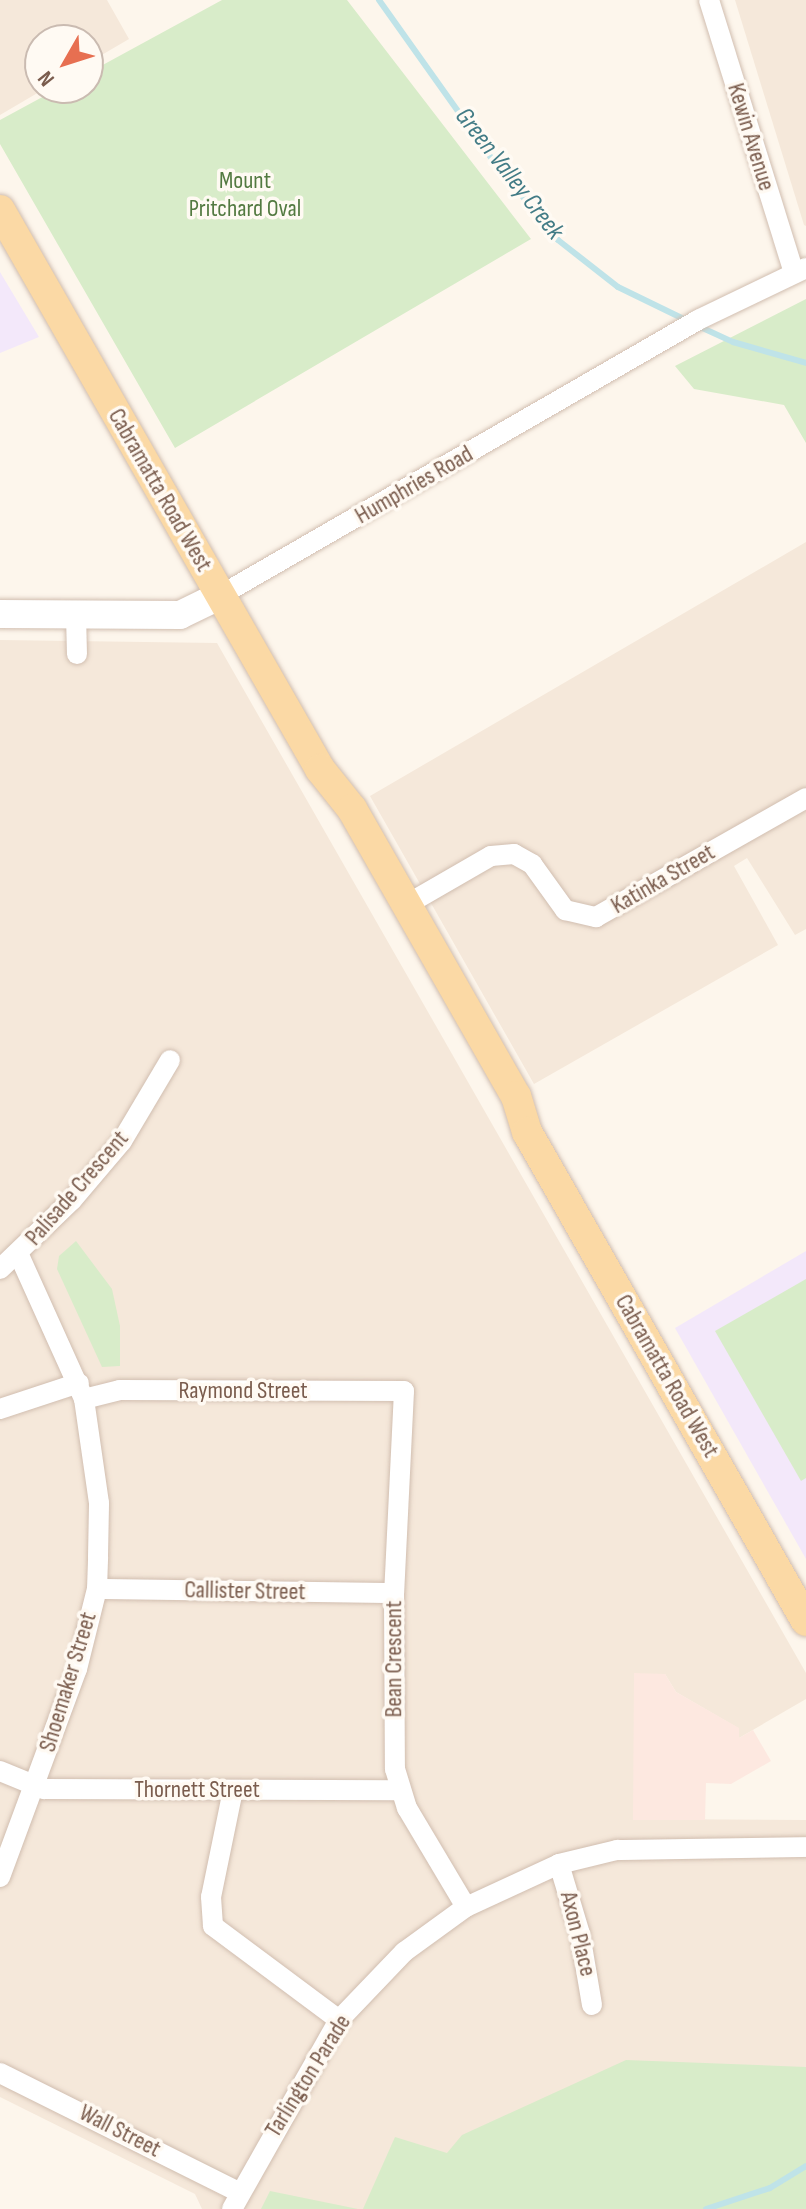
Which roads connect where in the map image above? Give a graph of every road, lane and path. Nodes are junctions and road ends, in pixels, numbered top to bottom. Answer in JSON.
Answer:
{"nodes":[{"id":1,"x":709,"y":0,"type":"edge"},
{"id":2,"x":0,"y":210,"type":"edge"},
{"id":3,"x":800,"y":271,"type":"edge"},
{"id":4,"x":221,"y":595,"type":"junction"},
{"id":5,"x":0,"y":614,"type":"edge"},
{"id":6,"x":76,"y":614,"type":"junction"},
{"id":7,"x":77,"y":654,"type":"dead end"},
{"id":8,"x":320,"y":769,"type":"junction"},
{"id":9,"x":806,"y":798,"type":"edge"},
{"id":10,"x":406,"y":905,"type":"junction"},
{"id":11,"x":170,"y":1060,"type":"dead end"},
{"id":12,"x":527,"y":1132,"type":"junction"},
{"id":13,"x":19,"y":1255,"type":"junction"},
{"id":14,"x":0,"y":1269,"type":"edge"},
{"id":15,"x":82,"y":1391,"type":"junction"},
{"id":16,"x":404,"y":1391,"type":"joint"},
{"id":17,"x":0,"y":1409,"type":"edge"},
{"id":18,"x":97,"y":1589,"type":"junction"},
{"id":19,"x":394,"y":1593,"type":"junction"},
{"id":20,"x":806,"y":1621,"type":"edge"},
{"id":21,"x":0,"y":1771,"type":"edge"},
{"id":22,"x":35,"y":1785,"type":"junction"},
{"id":23,"x":233,"y":1790,"type":"junction"},
{"id":24,"x":398,"y":1790,"type":"junction"},
{"id":25,"x":806,"y":1847,"type":"edge"},
{"id":26,"x":559,"y":1864,"type":"junction"},
{"id":27,"x":0,"y":1877,"type":"edge"},
{"id":28,"x":466,"y":1907,"type":"junction"},
{"id":29,"x":592,"y":2005,"type":"dead end"},
{"id":30,"x":339,"y":2020,"type":"junction"},
{"id":31,"x":0,"y":2073,"type":"edge"},
{"id":32,"x":236,"y":2201,"type":"edge"}],
"edges":[{"from":1,"to":3,"type":"street","name":"Kewin Avenue"},
{"from":2,"to":4,"type":"main road","name":"Cabramatta Road West"},
{"from":3,"to":4,"type":"street","name":"Humphries Road"},
{"from":4,"to":6,"type":"street","name":"Humphries Road"},
{"from":4,"to":8,"type":"main road","name":"Cabramatta Road West"},
{"from":5,"to":6,"type":"street","name":"Humphries Road"},
{"from":6,"to":7,"type":"street"},
{"from":8,"to":10,"type":"main road","name":"Cabramatta Road West"},
{"from":8,"to":12,"type":"main road","name":"Cabramatta Road West"},
{"from":9,"to":10,"type":"street","name":"Katinka Street"},
{"from":10,"to":12,"type":"main road","name":"Cabramatta Road West"},
{"from":11,"to":13,"type":"street","name":"Palisade Crescent"},
{"from":12,"to":20,"type":"main road","name":"Cabramatta Road West"},
{"from":13,"to":14,"type":"street","name":"Palisade Crescent"},
{"from":13,"to":15,"type":"street","name":"Shoemaker Street"},
{"from":15,"to":16,"type":"street","name":"Raymond Street"},
{"from":15,"to":17,"type":"street","name":"Raymond Street"},
{"from":15,"to":18,"type":"street","name":"Shoemaker Street"},
{"from":16,"to":19,"type":"street","name":"Bean Crescent"},
{"from":18,"to":19,"type":"street","name":"Callister Street"},
{"from":18,"to":22,"type":"street","name":"Shoemaker Street"},
{"from":19,"to":24,"type":"street","name":"Bean Crescent"},
{"from":21,"to":22,"type":"street","name":"Thornett Street"},
{"from":22,"to":23,"type":"street","name":"Thornett Street"},
{"from":22,"to":27,"type":"street","name":"Shoemaker Street"},
{"from":23,"to":24,"type":"street","name":"Thornett Street"},
{"from":23,"to":30,"type":"street"},
{"from":24,"to":28,"type":"street","name":"Bean Crescent"},
{"from":25,"to":26,"type":"street","name":"Tarlington Parade"},
{"from":26,"to":28,"type":"street","name":"Tarlington Parade"},
{"from":26,"to":29,"type":"street","name":"Axon Place"},
{"from":28,"to":30,"type":"street","name":"Tarlington Parade"},
{"from":30,"to":32,"type":"street","name":"Tarlington Parade"},
{"from":31,"to":32,"type":"street","name":"Wall Street"}]}
